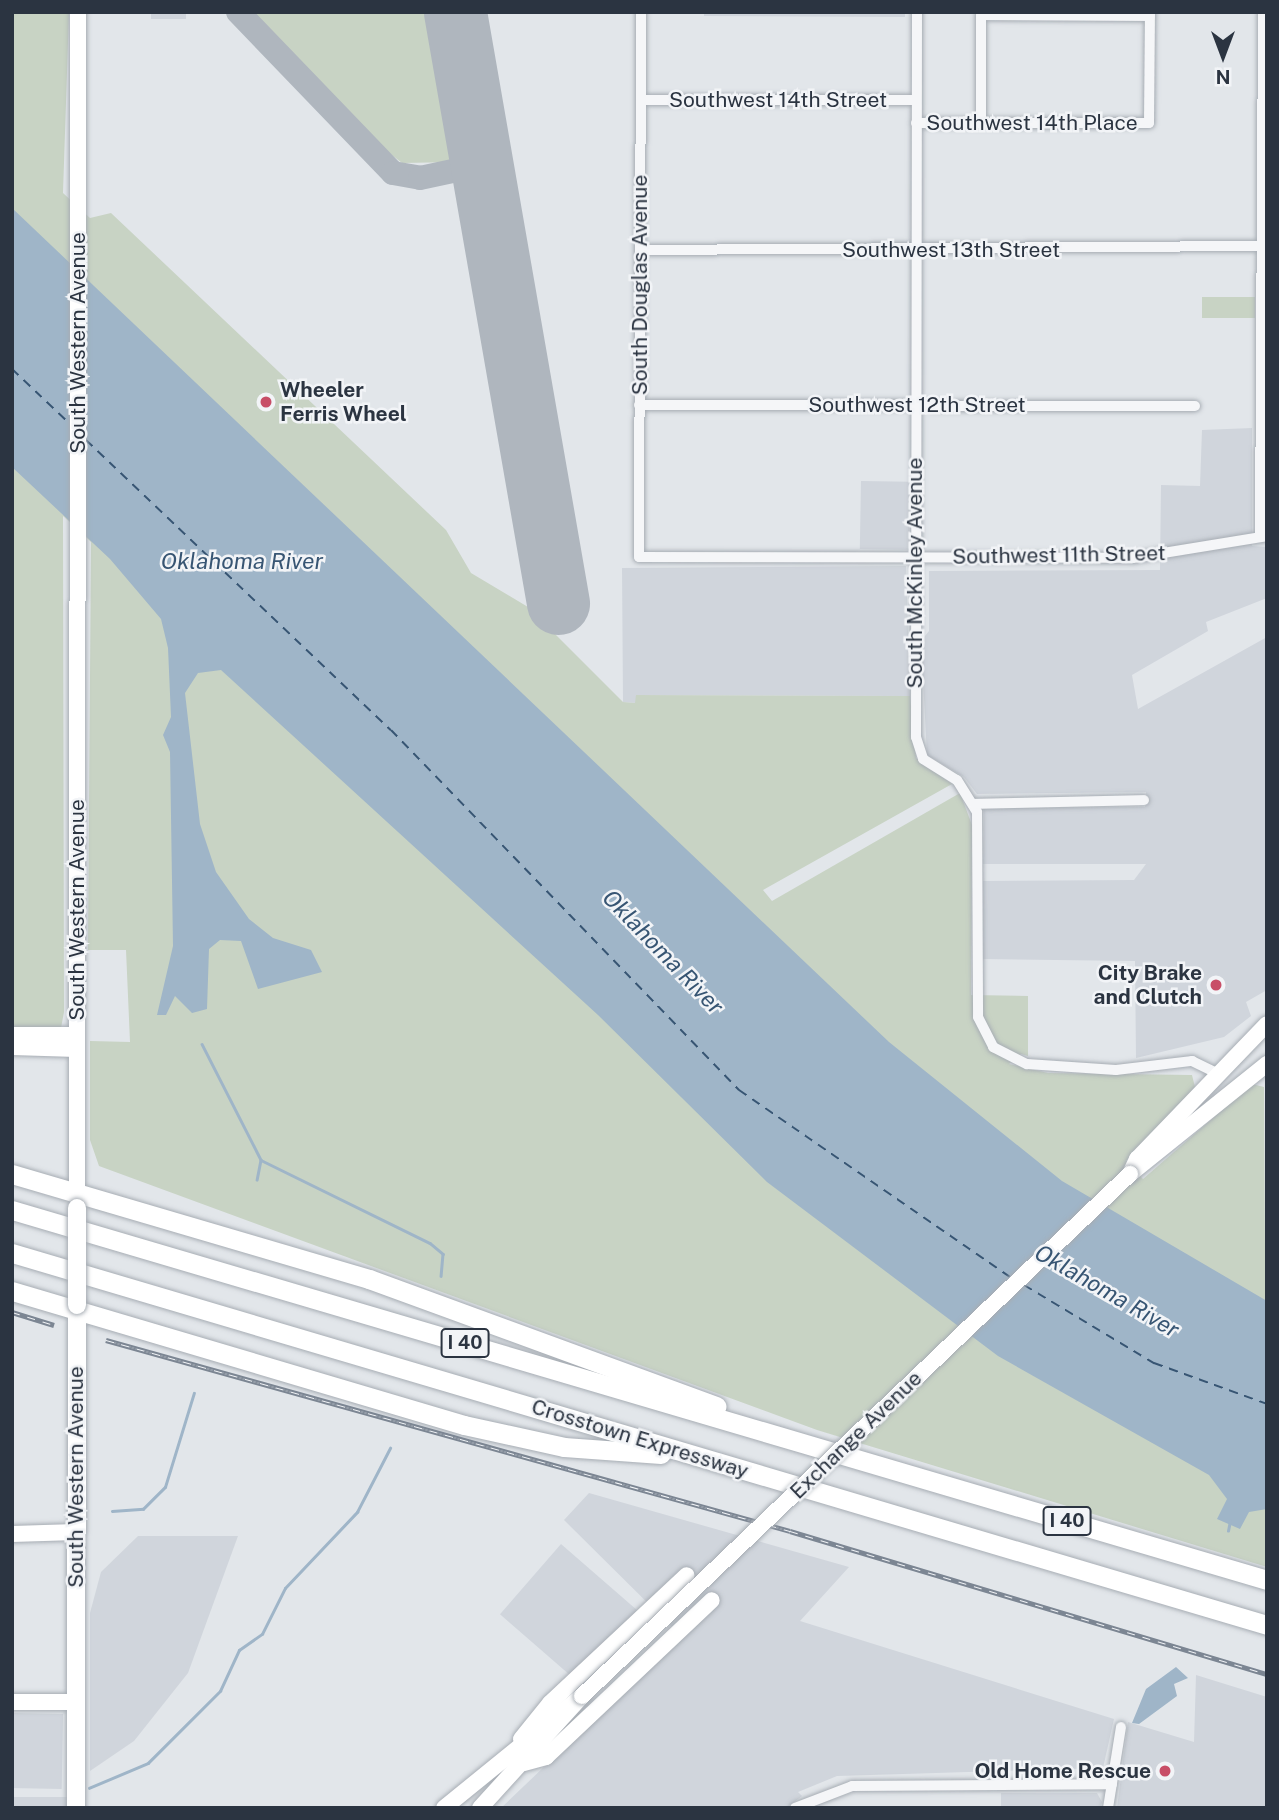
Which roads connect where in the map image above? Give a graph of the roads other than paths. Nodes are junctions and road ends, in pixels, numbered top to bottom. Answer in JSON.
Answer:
{"nodes":[{"id":1,"x":78,"y":12,"type":"edge"},
{"id":2,"x":641,"y":12,"type":"edge"},
{"id":3,"x":917,"y":12,"type":"edge"},
{"id":4,"x":1262,"y":12,"type":"edge"},
{"id":5,"x":1150,"y":14,"type":"edge"},
{"id":6,"x":641,"y":100,"type":"junction"},
{"id":7,"x":916,"y":100,"type":"junction"},
{"id":8,"x":981,"y":122,"type":"junction"},
{"id":9,"x":916,"y":123,"type":"junction"},
{"id":10,"x":1262,"y":246,"type":"junction"},
{"id":11,"x":640,"y":250,"type":"junction"},
{"id":12,"x":916,"y":250,"type":"junction"},
{"id":13,"x":639,"y":405,"type":"junction"},
{"id":14,"x":915,"y":405,"type":"junction"},
{"id":15,"x":1195,"y":406,"type":"dead end"},
{"id":16,"x":1263,"y":536,"type":"edge"},
{"id":17,"x":916,"y":556,"type":"junction"},
{"id":18,"x":639,"y":557,"type":"joint"},
{"id":19,"x":1144,"y":800,"type":"dead end"},
{"id":20,"x":974,"y":804,"type":"junction"},
{"id":21,"x":1262,"y":1028,"type":"edge"},
{"id":22,"x":12,"y":1035,"type":"edge"},
{"id":23,"x":77,"y":1042,"type":"junction"},
{"id":24,"x":12,"y":1047,"type":"edge"},
{"id":25,"x":1263,"y":1067,"type":"edge"},
{"id":26,"x":1217,"y":1073,"type":"junction"},
{"id":27,"x":1215,"y":1108,"type":"junction"},
{"id":28,"x":12,"y":1174,"type":"edge"},
{"id":29,"x":1130,"y":1174,"type":"junction"},
{"id":30,"x":77,"y":1200,"type":"junction"},
{"id":31,"x":12,"y":1210,"type":"edge"},
{"id":32,"x":12,"y":1253,"type":"edge"},
{"id":33,"x":12,"y":1291,"type":"edge"},
{"id":34,"x":77,"y":1308,"type":"junction"},
{"id":35,"x":818,"y":1448,"type":"junction"},
{"id":36,"x":690,"y":1455,"type":"junction"},
{"id":37,"x":76,"y":1532,"type":"junction"},
{"id":38,"x":12,"y":1534,"type":"edge"},
{"id":39,"x":687,"y":1575,"type":"joint"},
{"id":40,"x":1267,"y":1580,"type":"edge"},
{"id":41,"x":712,"y":1600,"type":"joint"},
{"id":42,"x":1267,"y":1625,"type":"edge"},
{"id":43,"x":582,"y":1696,"type":"junction"},
{"id":44,"x":12,"y":1702,"type":"edge"},
{"id":45,"x":76,"y":1702,"type":"junction"},
{"id":46,"x":1121,"y":1727,"type":"dead end"},
{"id":47,"x":521,"y":1739,"type":"junction"},
{"id":48,"x":524,"y":1763,"type":"junction"},
{"id":49,"x":1112,"y":1784,"type":"junction"},
{"id":50,"x":76,"y":1808,"type":"edge"},
{"id":51,"x":444,"y":1808,"type":"edge"},
{"id":52,"x":480,"y":1808,"type":"edge"},
{"id":53,"x":795,"y":1808,"type":"edge"},
{"id":54,"x":1108,"y":1808,"type":"edge"}],
"edges":[{"from":1,"to":23,"type":"main road","name":"South Western Avenue"},
{"from":2,"to":6,"type":"street","name":"South Douglas Avenue"},
{"from":3,"to":7,"type":"street","name":"South McKinley Avenue"},
{"from":4,"to":10,"type":"street"},
{"from":5,"to":8,"type":"street"},
{"from":5,"to":8,"type":"street","name":"Southwest 14th Place"},
{"from":6,"to":7,"type":"street","name":"Southwest 14th Street"},
{"from":6,"to":11,"type":"street","name":"South Douglas Avenue"},
{"from":7,"to":9,"type":"street","name":"South McKinley Avenue"},
{"from":8,"to":9,"type":"street","name":"Southwest 14th Place"},
{"from":9,"to":12,"type":"street","name":"South McKinley Avenue"},
{"from":10,"to":12,"type":"street","name":"Southwest 13th Street"},
{"from":10,"to":16,"type":"street"},
{"from":11,"to":12,"type":"street","name":"Southwest 13th Street"},
{"from":11,"to":13,"type":"street","name":"South Douglas Avenue"},
{"from":12,"to":14,"type":"street","name":"South McKinley Avenue"},
{"from":13,"to":14,"type":"street","name":"Southwest 12th Street"},
{"from":13,"to":18,"type":"street","name":"South Douglas Avenue"},
{"from":14,"to":15,"type":"street","name":"Southwest 12th Street"},
{"from":14,"to":17,"type":"street","name":"South McKinley Avenue"},
{"from":16,"to":17,"type":"street","name":"Southwest 11th Street"},
{"from":17,"to":18,"type":"street","name":"Southwest 11th Street"},
{"from":17,"to":20,"type":"street","name":"South McKinley Avenue"},
{"from":19,"to":20,"type":"street"},
{"from":20,"to":26,"type":"street"},
{"from":21,"to":25,"type":"main road"},
{"from":21,"to":26,"type":"main road","name":"Exchange Avenue"},
{"from":22,"to":23,"type":"main road"},
{"from":23,"to":24,"type":"main road"},
{"from":23,"to":30,"type":"main road","name":"South Western Avenue"},
{"from":25,"to":26,"type":"main road"},
{"from":25,"to":27,"type":"main road","name":"Exchange Avenue"},
{"from":26,"to":27,"type":"main road"},
{"from":26,"to":29,"type":"main road","name":"Exchange Avenue"},
{"from":27,"to":29,"type":"main road","name":"Exchange Avenue"},
{"from":28,"to":30,"type":"highway"},
{"from":29,"to":43,"type":"main road","name":"Exchange Avenue","bridge":true},
{"from":30,"to":34,"type":"main road","name":"South Western Avenue","bridge":true},
{"from":30,"to":35,"type":"highway"},
{"from":31,"to":35,"type":"highway","name":"Crosstown Expressway","number":"I 40"},
{"from":32,"to":36,"type":"highway","name":"Crosstown Expressway","number":"I 40"},
{"from":33,"to":34,"type":"highway"},
{"from":34,"to":36,"type":"highway"},
{"from":34,"to":37,"type":"main road","name":"South Western Avenue"},
{"from":35,"to":40,"type":"highway","name":"Crosstown Expressway","number":"I 40"},
{"from":36,"to":42,"type":"highway","name":"Crosstown Expressway","number":"I 40"},
{"from":37,"to":38,"type":"main road"},
{"from":37,"to":45,"type":"main road","name":"South Western Avenue"},
{"from":39,"to":41,"type":"street"},
{"from":39,"to":47,"type":"main road"},
{"from":41,"to":48,"type":"main road"},
{"from":43,"to":47,"type":"main road","name":"Exchange Avenue"},
{"from":43,"to":48,"type":"main road","name":"Exchange Avenue"},
{"from":44,"to":45,"type":"main road"},
{"from":45,"to":50,"type":"main road","name":"South Western Avenue"},
{"from":46,"to":49,"type":"street"},
{"from":47,"to":51,"type":"main road","name":"Exchange Avenue"},
{"from":48,"to":52,"type":"main road","name":"Exchange Avenue"},
{"from":49,"to":53,"type":"street"},
{"from":49,"to":54,"type":"street"}]}
